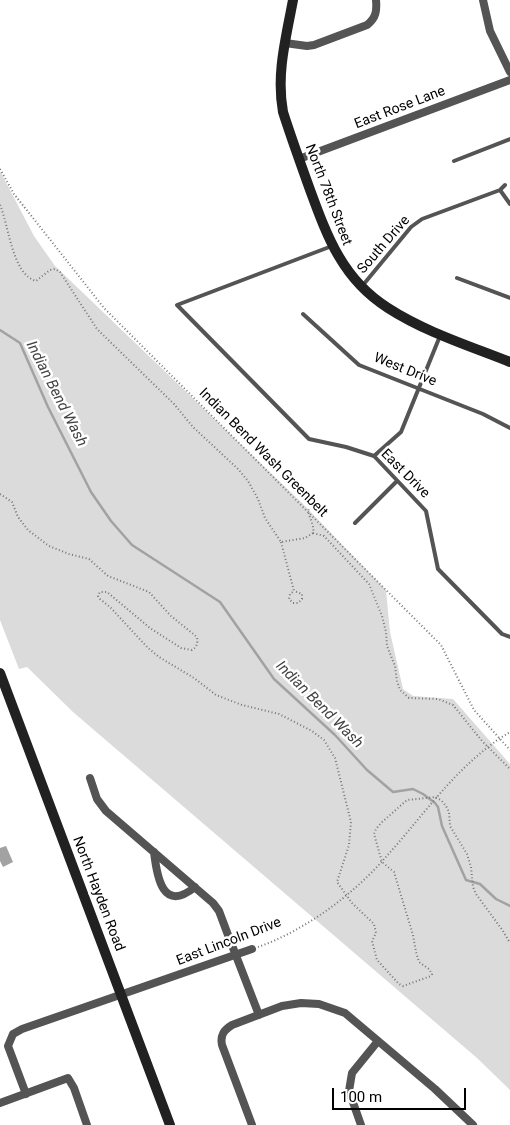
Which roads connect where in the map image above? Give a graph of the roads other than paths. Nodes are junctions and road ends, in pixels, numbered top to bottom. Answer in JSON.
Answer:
{"nodes":[{"id":1,"x":293,"y":0,"type":"edge"},
{"id":2,"x":376,"y":0,"type":"edge"},
{"id":3,"x":483,"y":0,"type":"edge"},
{"id":4,"x":285,"y":43,"type":"junction"},
{"id":5,"x":510,"y":72,"type":"edge"},
{"id":6,"x":510,"y":80,"type":"edge"},
{"id":7,"x":510,"y":140,"type":"edge"},
{"id":8,"x":299,"y":159,"type":"junction"},
{"id":9,"x":454,"y":161,"type":"dead end"},
{"id":10,"x":505,"y":184,"type":"dead end"},
{"id":11,"x":500,"y":190,"type":"junction"},
{"id":12,"x":510,"y":204,"type":"edge"},
{"id":13,"x":332,"y":246,"type":"junction"},
{"id":14,"x":457,"y":278,"type":"dead end"},
{"id":15,"x":362,"y":287,"type":"junction"},
{"id":16,"x":510,"y":298,"type":"edge"},
{"id":17,"x":303,"y":314,"type":"dead end"},
{"id":18,"x":441,"y":334,"type":"junction"},
{"id":19,"x":510,"y":362,"type":"edge"},
{"id":20,"x":419,"y":388,"type":"junction"},
{"id":21,"x":510,"y":428,"type":"edge"},
{"id":22,"x":374,"y":456,"type":"junction"},
{"id":23,"x":397,"y":481,"type":"junction"},
{"id":24,"x":355,"y":523,"type":"dead end"},
{"id":25,"x":510,"y":637,"type":"edge"},
{"id":26,"x":0,"y":673,"type":"edge"},
{"id":27,"x":90,"y":778,"type":"dead end"},
{"id":28,"x":154,"y":852,"type":"junction"},
{"id":29,"x":195,"y":887,"type":"junction"},
{"id":30,"x":252,"y":949,"type":"road end"},
{"id":31,"x":236,"y":954,"type":"junction"},
{"id":32,"x":122,"y":995,"type":"junction"},
{"id":33,"x":259,"y":1015,"type":"junction"},
{"id":34,"x":378,"y":1041,"type":"junction"},
{"id":35,"x":26,"y":1094,"type":"junction"},
{"id":36,"x":0,"y":1103,"type":"edge"},
{"id":37,"x":87,"y":1125,"type":"edge"},
{"id":38,"x":170,"y":1125,"type":"edge"},
{"id":39,"x":252,"y":1125,"type":"edge"},
{"id":40,"x":362,"y":1125,"type":"edge"},
{"id":41,"x":473,"y":1125,"type":"edge"}],
"edges":[{"from":1,"to":4,"type":"main road","name":"North 78th Street"},
{"from":2,"to":4,"type":"street"},
{"from":3,"to":5,"type":"street"},
{"from":4,"to":8,"type":"main road","name":"North 78th Street"},
{"from":6,"to":8,"type":"street","name":"East Rose Lane"},
{"from":7,"to":9,"type":"lane"},
{"from":8,"to":13,"type":"main road","name":"North 78th Street"},
{"from":10,"to":11,"type":"lane","name":"South Drive"},
{"from":11,"to":12,"type":"lane"},
{"from":11,"to":15,"type":"lane","name":"South Drive"},
{"from":13,"to":15,"type":"main road","name":"North 78th Street"},
{"from":13,"to":22,"type":"lane","name":"East Drive"},
{"from":14,"to":16,"type":"lane"},
{"from":15,"to":18,"type":"main road","name":"North 78th Street"},
{"from":17,"to":20,"type":"lane","name":"West Drive"},
{"from":18,"to":19,"type":"main road","name":"North 78th Street"},
{"from":18,"to":20,"type":"lane"},
{"from":20,"to":21,"type":"lane","name":"West Drive"},
{"from":20,"to":22,"type":"lane"},
{"from":22,"to":23,"type":"lane","name":"East Drive"},
{"from":23,"to":24,"type":"lane"},
{"from":23,"to":25,"type":"lane","name":"East Drive"},
{"from":26,"to":32,"type":"main road","name":"North Hayden Road"},
{"from":27,"to":28,"type":"street"},
{"from":28,"to":29,"type":"street"},
{"from":28,"to":29,"type":"street"},
{"from":29,"to":31,"type":"street"},
{"from":30,"to":31,"type":"street","name":"East Lincoln Drive"},
{"from":31,"to":32,"type":"street","name":"East Lincoln Drive"},
{"from":31,"to":33,"type":"street"},
{"from":32,"to":35,"type":"street","name":"East Lincoln Drive"},
{"from":32,"to":38,"type":"main road","name":"North Hayden Road"},
{"from":33,"to":34,"type":"street"},
{"from":33,"to":39,"type":"street"},
{"from":34,"to":40,"type":"street"},
{"from":34,"to":41,"type":"street"},
{"from":35,"to":36,"type":"street"},
{"from":35,"to":37,"type":"street"}]}
